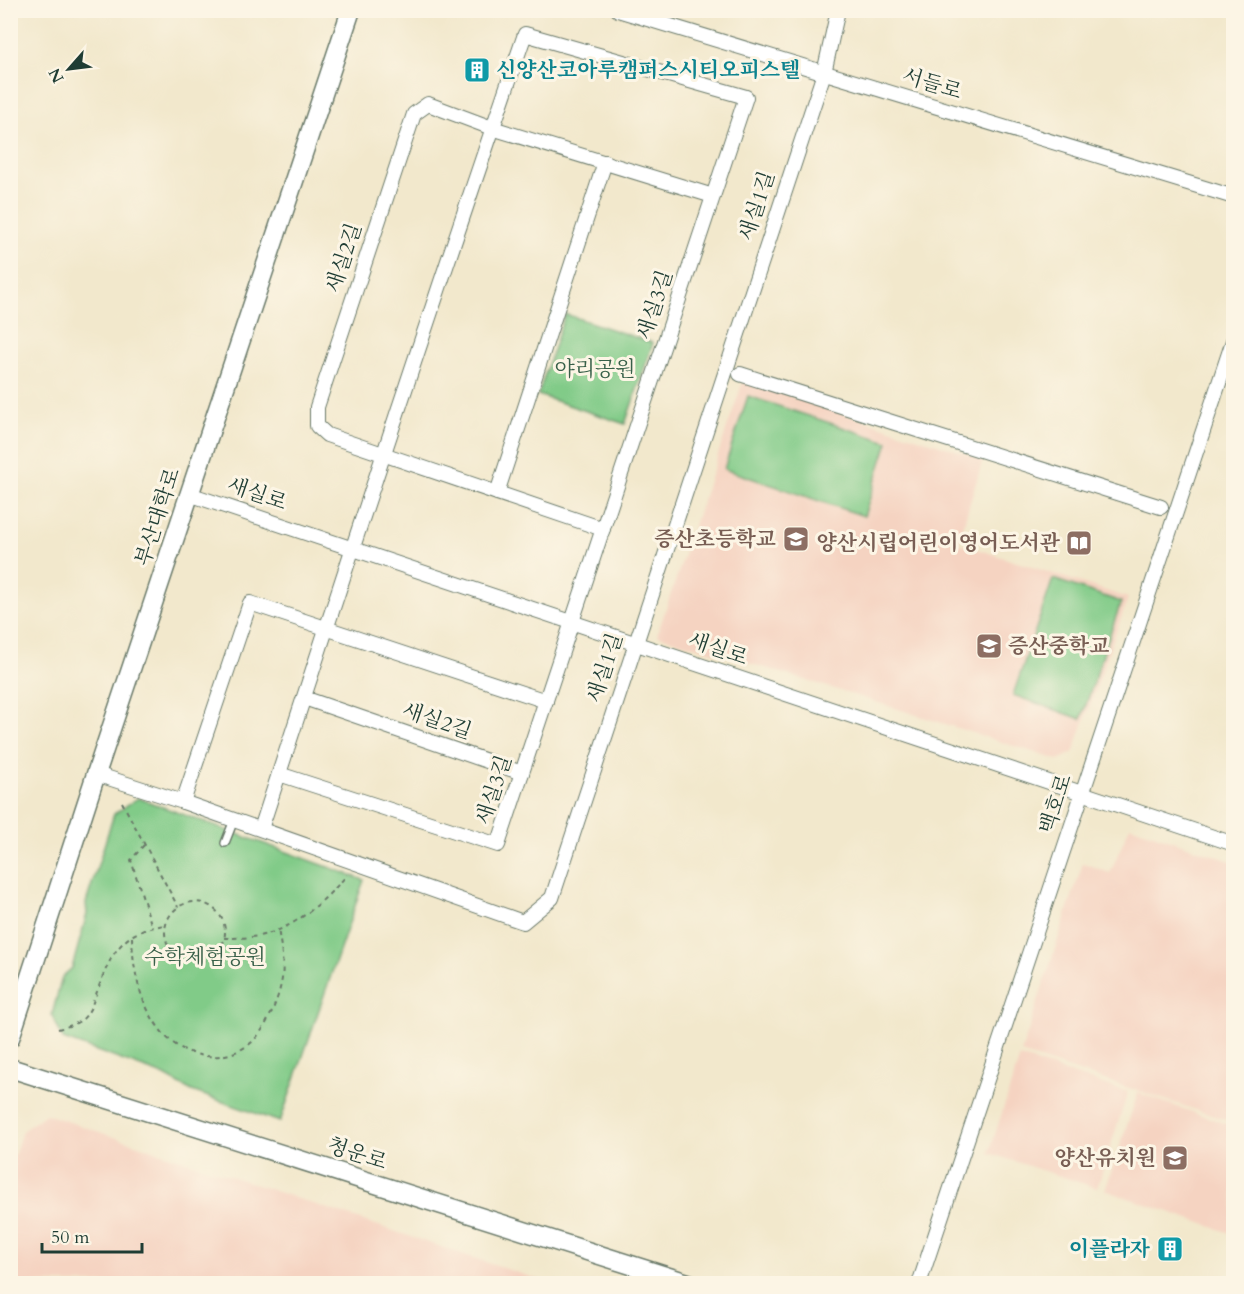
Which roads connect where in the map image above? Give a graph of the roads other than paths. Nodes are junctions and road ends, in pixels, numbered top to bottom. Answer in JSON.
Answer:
{"nodes":[{"id":1,"x":351,"y":10,"type":"edge"},
{"id":2,"x":618,"y":10,"type":"edge"},
{"id":3,"x":838,"y":10,"type":"edge"},
{"id":4,"x":824,"y":73,"type":"junction"},
{"id":5,"x":492,"y":128,"type":"junction"},
{"id":6,"x":605,"y":162,"type":"junction"},
{"id":7,"x":713,"y":196,"type":"junction"},
{"id":8,"x":1233,"y":197,"type":"edge"},
{"id":9,"x":1233,"y":338,"type":"edge"},
{"id":10,"x":740,"y":374,"type":"dead end"},
{"id":11,"x":384,"y":456,"type":"junction"},
{"id":12,"x":497,"y":493,"type":"junction"},
{"id":13,"x":189,"y":494,"type":"junction"},
{"id":14,"x":1161,"y":507,"type":"dead end"},
{"id":15,"x":603,"y":529,"type":"junction"},
{"id":16,"x":354,"y":549,"type":"junction"},
{"id":17,"x":573,"y":622,"type":"junction"},
{"id":18,"x":327,"y":627,"type":"junction"},
{"id":19,"x":636,"y":643,"type":"junction"},
{"id":20,"x":304,"y":698,"type":"junction"},
{"id":21,"x":546,"y":701,"type":"junction"},
{"id":22,"x":522,"y":773,"type":"junction"},
{"id":23,"x":96,"y":774,"type":"junction"},
{"id":24,"x":279,"y":774,"type":"junction"},
{"id":25,"x":1082,"y":793,"type":"junction"},
{"id":26,"x":183,"y":802,"type":"junction"},
{"id":27,"x":234,"y":820,"type":"junction"},
{"id":28,"x":261,"y":829,"type":"junction"},
{"id":29,"x":225,"y":843,"type":"dead end"},
{"id":30,"x":1233,"y":844,"type":"edge"},
{"id":31,"x":10,"y":1038,"type":"edge"},
{"id":32,"x":10,"y":1068,"type":"edge"},
{"id":33,"x":691,"y":1284,"type":"edge"},
{"id":34,"x":919,"y":1284,"type":"edge"}],
"edges":[{"from":1,"to":13,"type":"street","name":"부산대학로"},
{"from":2,"to":4,"type":"street","name":"서들로"},
{"from":3,"to":4,"type":"street","name":"새실1길"},
{"from":4,"to":8,"type":"street","name":"서들로"},
{"from":4,"to":19,"type":"street","name":"새실1길"},
{"from":5,"to":6,"type":"street"},
{"from":5,"to":7,"type":"street","name":"새실3길"},
{"from":5,"to":11,"type":"street"},
{"from":5,"to":11,"type":"street","name":"새실2길"},
{"from":6,"to":7,"type":"street"},
{"from":6,"to":12,"type":"street"},
{"from":7,"to":15,"type":"street","name":"새실3길"},
{"from":9,"to":25,"type":"street","name":"백호로"},
{"from":10,"to":14,"type":"street"},
{"from":11,"to":12,"type":"street","name":"새실2길"},
{"from":11,"to":16,"type":"street"},
{"from":12,"to":15,"type":"street"},
{"from":13,"to":16,"type":"street","name":"새실로"},
{"from":13,"to":23,"type":"street","name":"부산대학로"},
{"from":15,"to":17,"type":"street","name":"새실3길"},
{"from":16,"to":17,"type":"street","name":"새실로"},
{"from":16,"to":18,"type":"street"},
{"from":17,"to":19,"type":"street","name":"새실로"},
{"from":17,"to":21,"type":"street","name":"새실3길"},
{"from":18,"to":20,"type":"street"},
{"from":18,"to":21,"type":"street"},
{"from":18,"to":26,"type":"street"},
{"from":19,"to":25,"type":"street","name":"새실로"},
{"from":19,"to":28,"type":"street","name":"새실1길"},
{"from":20,"to":22,"type":"street","name":"새실2길"},
{"from":20,"to":24,"type":"street"},
{"from":21,"to":22,"type":"street","name":"새실3길"},
{"from":22,"to":24,"type":"street","name":"새실3길"},
{"from":23,"to":26,"type":"street","name":"새실1길"},
{"from":23,"to":31,"type":"street","name":"부산대학로"},
{"from":24,"to":28,"type":"street"},
{"from":25,"to":30,"type":"street","name":"새실로"},
{"from":25,"to":34,"type":"street","name":"백호로"},
{"from":26,"to":27,"type":"street","name":"새실1길"},
{"from":27,"to":28,"type":"street","name":"새실1길"},
{"from":27,"to":29,"type":"lane"},
{"from":32,"to":33,"type":"street","name":"청운로"}]}
